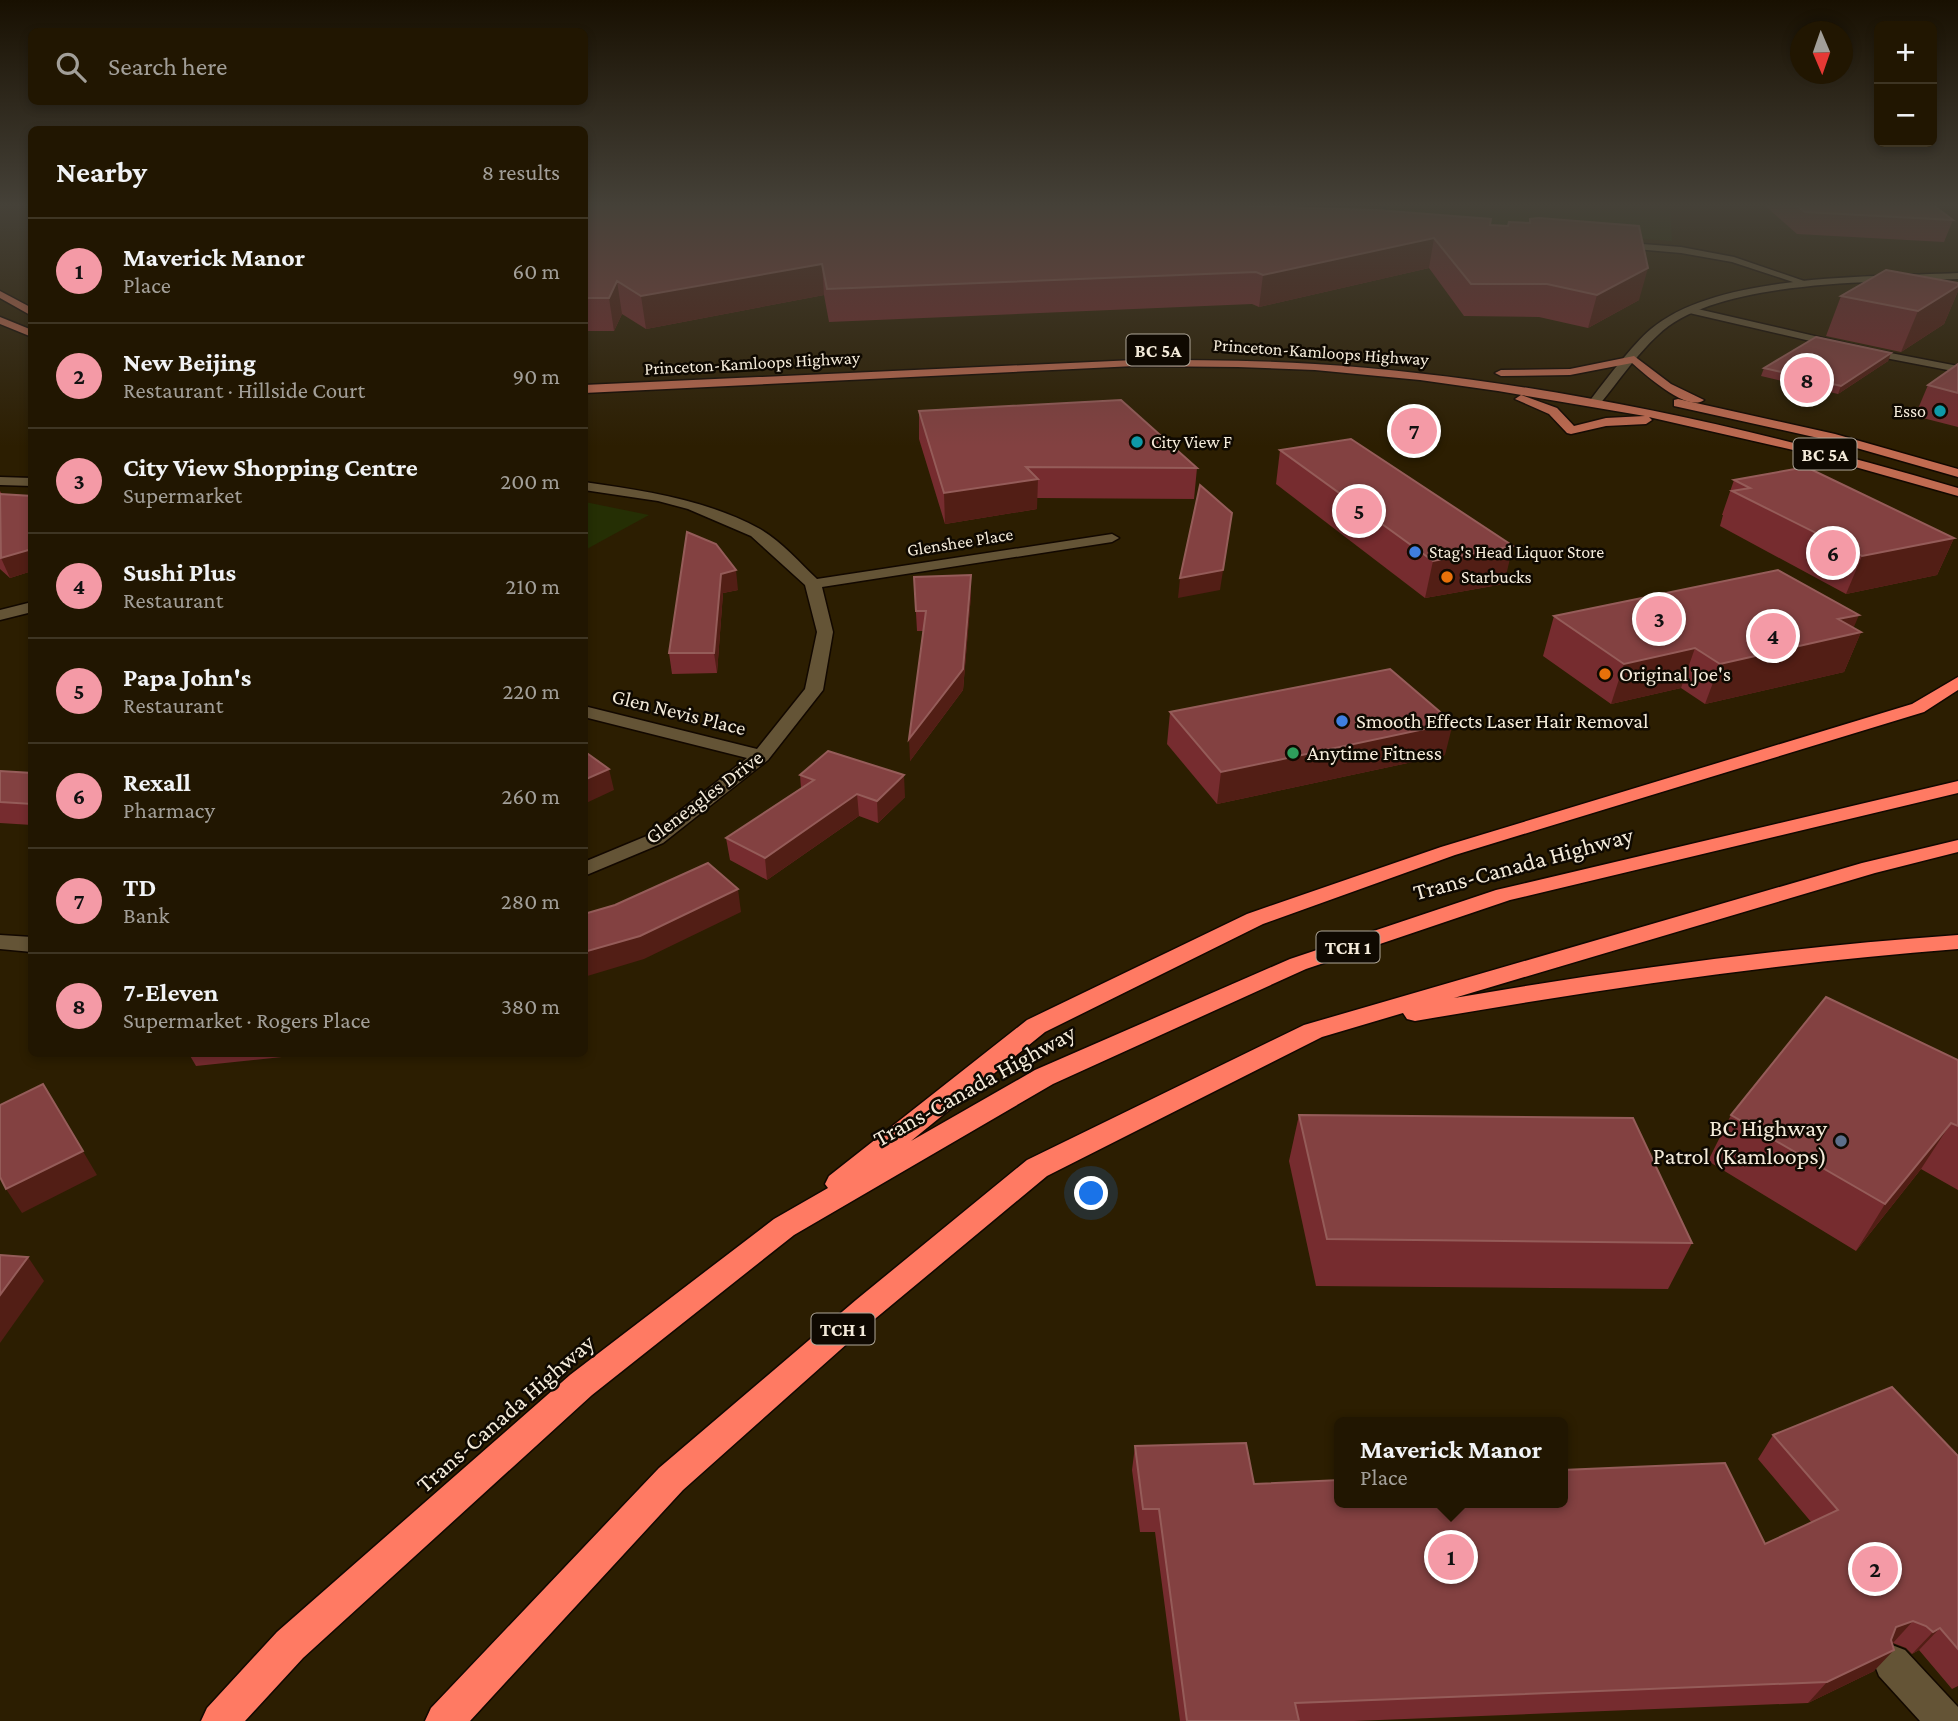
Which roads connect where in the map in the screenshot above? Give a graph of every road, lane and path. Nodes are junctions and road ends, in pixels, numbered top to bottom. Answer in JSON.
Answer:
{"nodes":[{"id":1,"x":1791,"y":285,"type":"edge"},
{"id":2,"x":0,"y":294,"type":"edge"},
{"id":3,"x":1689,"y":310,"type":"junction"},
{"id":4,"x":28,"y":311,"type":"edge"},
{"id":5,"x":0,"y":320,"type":"edge"},
{"id":6,"x":28,"y":332,"type":"edge"},
{"id":7,"x":1182,"y":350,"type":"dead end"},
{"id":8,"x":1634,"y":359,"type":"junction"},
{"id":9,"x":1958,"y":369,"type":"edge"},
{"id":10,"x":1488,"y":371,"type":"dead end"},
{"id":11,"x":1501,"y":373,"type":"junction"},
{"id":12,"x":588,"y":377,"type":"edge"},
{"id":13,"x":1419,"y":377,"type":"junction"},
{"id":14,"x":1571,"y":384,"type":"dead end"},
{"id":15,"x":588,"y":390,"type":"edge"},
{"id":16,"x":1664,"y":401,"type":"dead end"},
{"id":17,"x":1595,"y":402,"type":"junction"},
{"id":18,"x":1758,"y":419,"type":"junction"},
{"id":19,"x":1690,"y":421,"type":"junction"},
{"id":20,"x":1958,"y":473,"type":"edge"},
{"id":21,"x":0,"y":481,"type":"edge"},
{"id":22,"x":28,"y":482,"type":"edge"},
{"id":23,"x":588,"y":487,"type":"edge"},
{"id":24,"x":1958,"y":492,"type":"edge"},
{"id":25,"x":1112,"y":538,"type":"dead end"},
{"id":26,"x":813,"y":584,"type":"junction"},
{"id":27,"x":28,"y":608,"type":"edge"},
{"id":28,"x":0,"y":615,"type":"edge"},
{"id":29,"x":1958,"y":681,"type":"edge"},
{"id":30,"x":588,"y":712,"type":"edge"},
{"id":31,"x":761,"y":756,"type":"junction"},
{"id":32,"x":1958,"y":787,"type":"edge"},
{"id":33,"x":1958,"y":846,"type":"edge"},
{"id":34,"x":588,"y":868,"type":"edge"},
{"id":35,"x":0,"y":942,"type":"edge"},
{"id":36,"x":1958,"y":942,"type":"edge"},
{"id":37,"x":28,"y":945,"type":"edge"},
{"id":38,"x":1313,"y":1031,"type":"junction"},
{"id":39,"x":784,"y":1227,"type":"junction"},
{"id":40,"x":1892,"y":1663,"type":"edge"},
{"id":41,"x":220,"y":1721,"type":"edge"},
{"id":42,"x":443,"y":1721,"type":"edge"},
{"id":43,"x":1945,"y":1721,"type":"edge"}],
"edges":[{"from":1,"to":3,"type":"street"},
{"from":2,"to":4,"type":"main road"},
{"from":3,"to":8,"type":"street"},
{"from":3,"to":9,"type":"street"},
{"from":5,"to":6,"type":"main road"},
{"from":7,"to":12,"type":"main road","name":"Princeton-Kamloops Highway","number":"BC 5A"},
{"from":8,"to":11,"type":"main road"},
{"from":8,"to":17,"type":"street"},
{"from":8,"to":18,"type":"main road"},
{"from":10,"to":11,"type":"main road"},
{"from":11,"to":14,"type":"main road"},
{"from":13,"to":15,"type":"main road","name":"Princeton-Kamloops Highway","number":"BC 5A"},
{"from":13,"to":17,"type":"main road","name":"Princeton-Kamloops Highway","number":"BC 5A"},
{"from":13,"to":19,"type":"main road"},
{"from":16,"to":18,"type":"main road","number":"BC 5A"},
{"from":17,"to":19,"type":"main road","name":"Princeton-Kamloops Highway","number":"BC 5A"},
{"from":18,"to":20,"type":"main road","number":"BC 5A"},
{"from":19,"to":24,"type":"main road","name":"Princeton-Kamloops Highway","number":"BC 5A"},
{"from":21,"to":22,"type":"street"},
{"from":23,"to":26,"type":"street"},
{"from":25,"to":26,"type":"street","name":"Glenshee Place"},
{"from":26,"to":31,"type":"street","name":"Gleneagles Drive"},
{"from":27,"to":28,"type":"street"},
{"from":29,"to":39,"type":"highway"},
{"from":30,"to":31,"type":"street","name":"Glen Nevis Place"},
{"from":31,"to":34,"type":"street","name":"Gleneagles Drive"},
{"from":32,"to":39,"type":"highway","name":"Trans-Canada Highway","number":"TCH 1"},
{"from":33,"to":38,"type":"highway","number":"TCH 1"},
{"from":35,"to":37,"type":"street"},
{"from":36,"to":38,"type":"highway"},
{"from":38,"to":42,"type":"highway","number":"TCH 1"},
{"from":39,"to":41,"type":"highway","name":"Trans-Canada Highway","number":"TCH 1"},
{"from":40,"to":43,"type":"street"}]}
